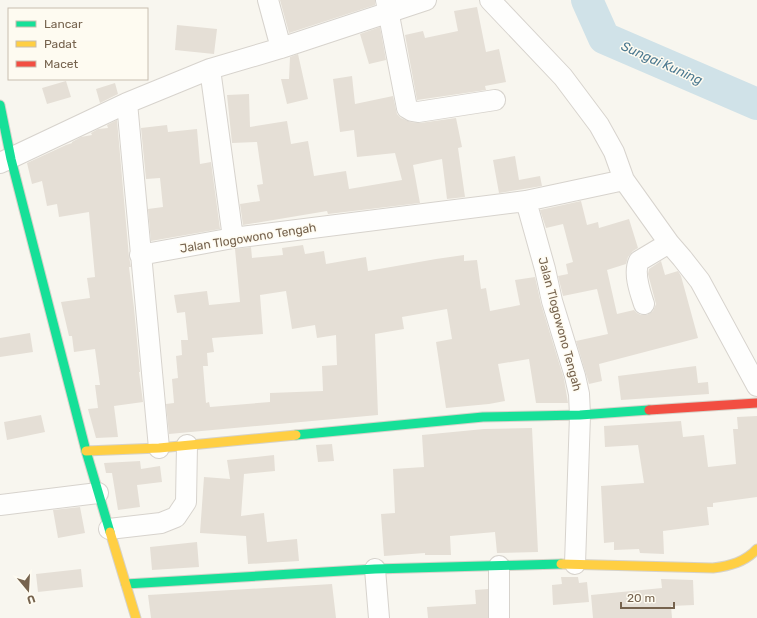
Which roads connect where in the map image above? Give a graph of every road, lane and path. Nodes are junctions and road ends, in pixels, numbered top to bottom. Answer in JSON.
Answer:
{"nodes":[{"id":1,"x":268,"y":0,"type":"edge"},
{"id":2,"x":426,"y":0,"type":"edge"},
{"id":3,"x":490,"y":0,"type":"edge"},
{"id":4,"x":387,"y":6,"type":"edge"},
{"id":5,"x":281,"y":48,"type":"junction"},
{"id":6,"x":210,"y":69,"type":"junction"},
{"id":7,"x":494,"y":100,"type":"dead end"},
{"id":8,"x":127,"y":103,"type":"junction"},
{"id":9,"x":0,"y":105,"type":"edge"},
{"id":10,"x":5,"y":161,"type":"edge"},
{"id":11,"x":624,"y":180,"type":"junction"},
{"id":12,"x":526,"y":201,"type":"junction"},
{"id":13,"x":233,"y":238,"type":"junction"},
{"id":14,"x":669,"y":243,"type":"junction"},
{"id":15,"x":140,"y":255,"type":"junction"},
{"id":16,"x":644,"y":304,"type":"dead end"},
{"id":17,"x":757,"y":386,"type":"edge"},
{"id":18,"x":757,"y":403,"type":"edge"},
{"id":19,"x":580,"y":415,"type":"junction"},
{"id":20,"x":187,"y":445,"type":"junction"},
{"id":21,"x":158,"y":448,"type":"junction"},
{"id":22,"x":86,"y":451,"type":"junction"},
{"id":23,"x":98,"y":493,"type":"junction"},
{"id":24,"x":0,"y":505,"type":"edge"},
{"id":25,"x":109,"y":530,"type":"junction"},
{"id":26,"x":757,"y":549,"type":"edge"},
{"id":27,"x":576,"y":564,"type":"junction"},
{"id":28,"x":499,"y":566,"type":"junction"},
{"id":29,"x":375,"y":569,"type":"junction"},
{"id":30,"x":126,"y":584,"type":"junction"},
{"id":31,"x":136,"y":618,"type":"edge"},
{"id":32,"x":379,"y":618,"type":"edge"},
{"id":33,"x":499,"y":618,"type":"edge"}],
"edges":[{"from":1,"to":5,"type":"street"},
{"from":2,"to":4,"type":"street"},
{"from":3,"to":11,"type":"street"},
{"from":4,"to":5,"type":"street"},
{"from":4,"to":7,"type":"street"},
{"from":5,"to":6,"type":"street"},
{"from":6,"to":8,"type":"street"},
{"from":6,"to":13,"type":"street"},
{"from":8,"to":10,"type":"street"},
{"from":8,"to":15,"type":"street"},
{"from":9,"to":10,"type":"street"},
{"from":10,"to":22,"type":"street"},
{"from":11,"to":12,"type":"street"},
{"from":11,"to":14,"type":"street"},
{"from":12,"to":13,"type":"street","name":"Jalan Tlogowono Tengah"},
{"from":12,"to":19,"type":"street","name":"Jalan Tlogowono Tengah"},
{"from":13,"to":15,"type":"street","name":"Jalan Tlogowono Tengah"},
{"from":14,"to":16,"type":"street"},
{"from":14,"to":17,"type":"street"},
{"from":15,"to":21,"type":"street"},
{"from":18,"to":19,"type":"street"},
{"from":19,"to":20,"type":"street"},
{"from":19,"to":27,"type":"street","name":"Jalan Tlogowono Tengah"},
{"from":20,"to":21,"type":"street"},
{"from":20,"to":25,"type":"street"},
{"from":21,"to":22,"type":"street"},
{"from":22,"to":23,"type":"street"},
{"from":23,"to":24,"type":"street"},
{"from":23,"to":25,"type":"street"},
{"from":25,"to":30,"type":"street"},
{"from":26,"to":27,"type":"street"},
{"from":27,"to":28,"type":"street"},
{"from":28,"to":29,"type":"street"},
{"from":28,"to":33,"type":"street"},
{"from":29,"to":30,"type":"street"},
{"from":29,"to":32,"type":"street"},
{"from":30,"to":31,"type":"street"}]}
